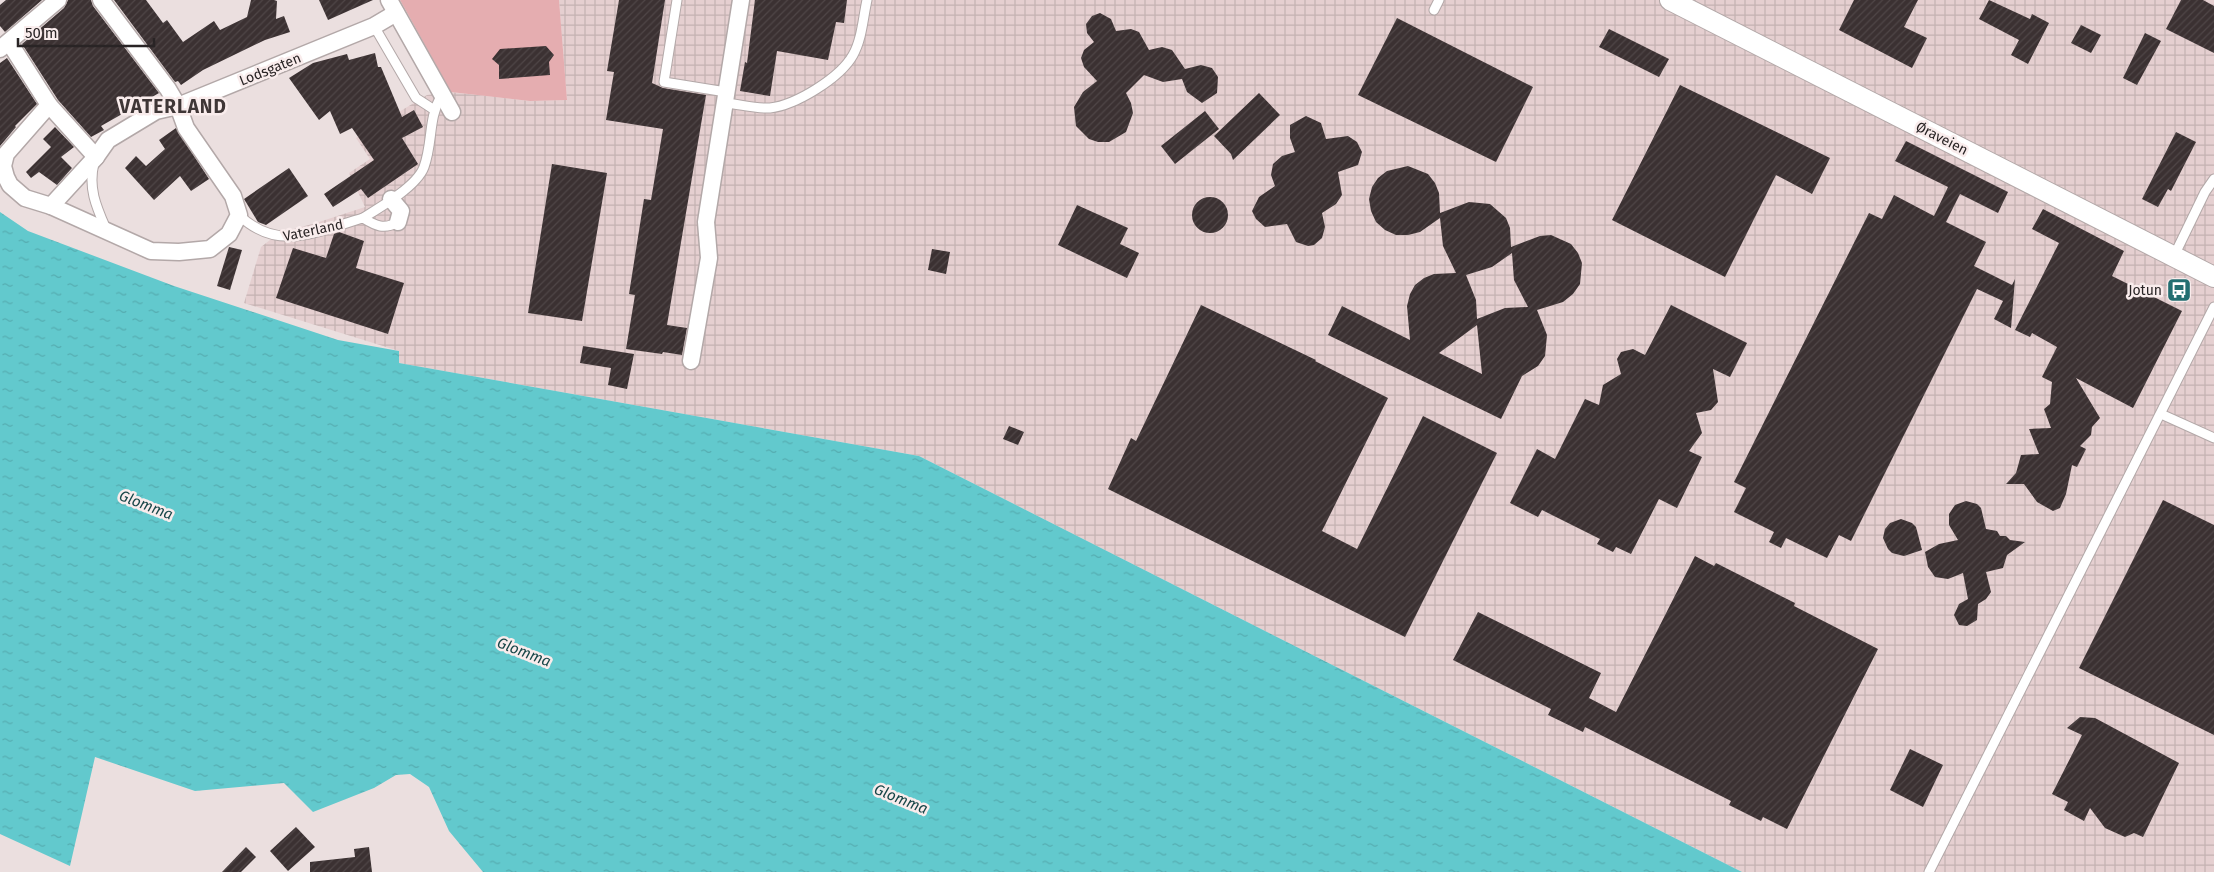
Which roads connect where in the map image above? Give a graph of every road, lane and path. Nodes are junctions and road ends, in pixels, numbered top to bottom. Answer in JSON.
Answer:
{"nodes":[{"id":1,"x":58,"y":0,"type":"edge"},
{"id":2,"x":101,"y":0,"type":"edge"},
{"id":3,"x":677,"y":0,"type":"edge"},
{"id":4,"x":741,"y":0,"type":"edge"},
{"id":5,"x":867,"y":0,"type":"edge"},
{"id":6,"x":1439,"y":0,"type":"edge"},
{"id":7,"x":1670,"y":0,"type":"edge"},
{"id":8,"x":393,"y":6,"type":"edge"},
{"id":9,"x":1434,"y":10,"type":"dead end"},
{"id":10,"x":374,"y":26,"type":"junction"},
{"id":11,"x":5,"y":46,"type":"edge"},
{"id":12,"x":725,"y":97,"type":"junction"},
{"id":13,"x":437,"y":103,"type":"junction"},
{"id":14,"x":49,"y":105,"type":"junction"},
{"id":15,"x":178,"y":106,"type":"junction"},
{"id":16,"x":452,"y":112,"type":"dead end"},
{"id":17,"x":96,"y":157,"type":"junction"},
{"id":18,"x":2214,"y":179,"type":"edge"},
{"id":19,"x":391,"y":199,"type":"junction"},
{"id":20,"x":51,"y":206,"type":"junction"},
{"id":21,"x":240,"y":215,"type":"junction"},
{"id":22,"x":363,"y":218,"type":"junction"},
{"id":23,"x":398,"y":222,"type":"joint"},
{"id":24,"x":106,"y":229,"type":"junction"},
{"id":25,"x":2174,"y":256,"type":"junction"},
{"id":26,"x":2214,"y":277,"type":"edge"},
{"id":27,"x":2214,"y":307,"type":"edge"},
{"id":28,"x":691,"y":361,"type":"dead end"},
{"id":29,"x":2161,"y":414,"type":"junction"},
{"id":30,"x":2214,"y":438,"type":"edge"},
{"id":31,"x":1928,"y":872,"type":"edge"}],
"edges":[{"from":1,"to":11,"type":"street"},
{"from":2,"to":15,"type":"street"},
{"from":3,"to":12,"type":"lane"},
{"from":4,"to":12,"type":"street"},
{"from":5,"to":12,"type":"lane"},
{"from":6,"to":9,"type":"lane"},
{"from":7,"to":25,"type":"street","name":"Øraveien"},
{"from":8,"to":10,"type":"street","name":"Lodsgaten"},
{"from":8,"to":13,"type":"street"},
{"from":10,"to":13,"type":"lane"},
{"from":10,"to":15,"type":"street","name":"Lodsgaten"},
{"from":11,"to":14,"type":"street"},
{"from":12,"to":28,"type":"street"},
{"from":13,"to":16,"type":"street"},
{"from":13,"to":19,"type":"lane","name":"Vaterland"},
{"from":14,"to":17,"type":"street"},
{"from":14,"to":20,"type":"street"},
{"from":15,"to":17,"type":"street","name":"Lodsgaten"},
{"from":15,"to":21,"type":"street"},
{"from":17,"to":20,"type":"street","name":"Lodsgaten"},
{"from":17,"to":24,"type":"lane"},
{"from":18,"to":25,"type":"lane"},
{"from":19,"to":22,"type":"lane","name":"Vaterland"},
{"from":19,"to":23,"type":"street"},
{"from":20,"to":24,"type":"street"},
{"from":21,"to":22,"type":"lane","name":"Vaterland"},
{"from":21,"to":24,"type":"street"},
{"from":22,"to":23,"type":"lane"},
{"from":25,"to":26,"type":"street","name":"Øraveien"},
{"from":27,"to":29,"type":"lane"},
{"from":29,"to":30,"type":"lane"},
{"from":29,"to":31,"type":"lane"}]}
